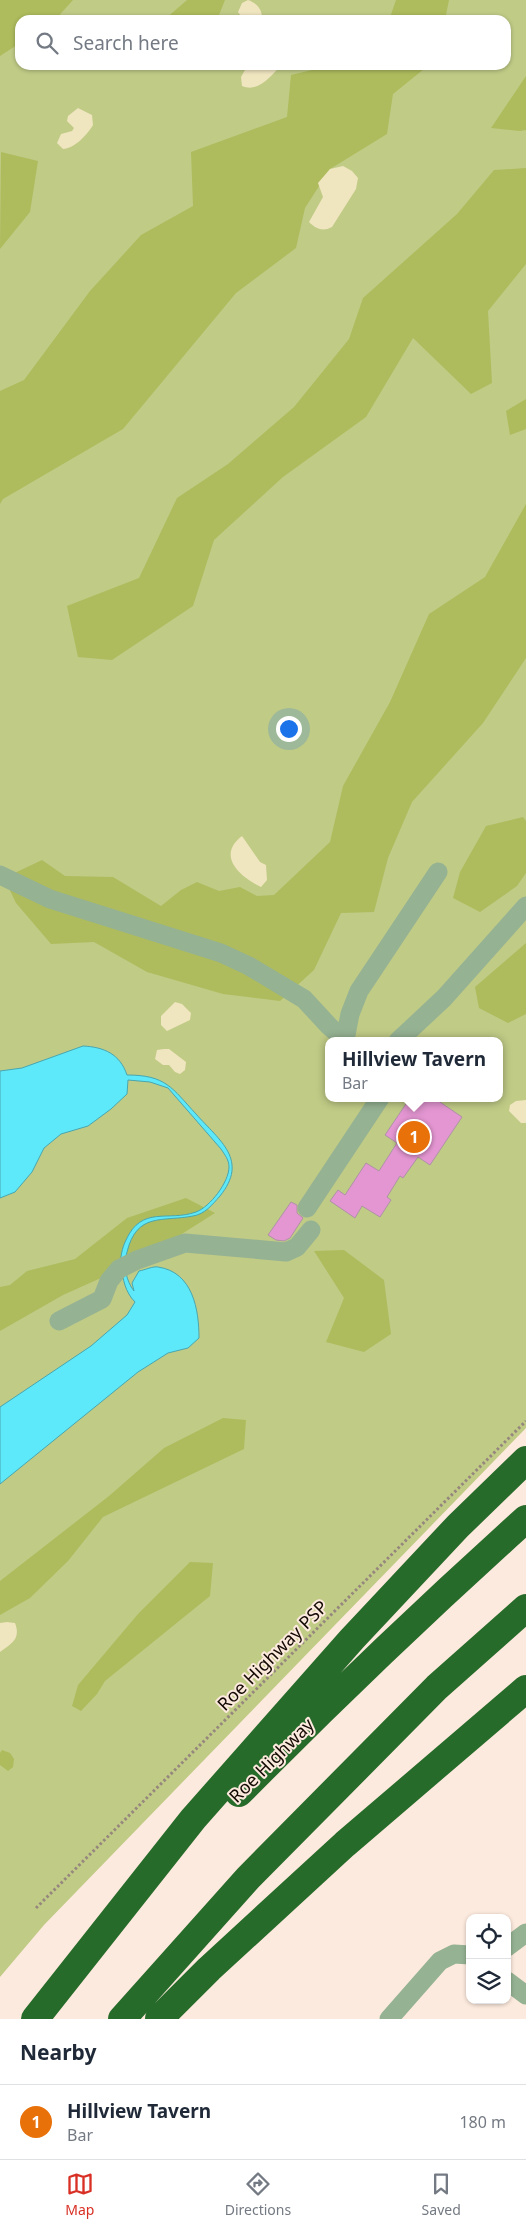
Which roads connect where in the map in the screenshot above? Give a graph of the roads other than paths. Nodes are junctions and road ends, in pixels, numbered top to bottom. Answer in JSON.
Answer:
{"nodes":[{"id":1,"x":438,"y":872,"type":"dead end"},
{"id":2,"x":0,"y":875,"type":"edge"},
{"id":3,"x":526,"y":906,"type":"edge"},
{"id":4,"x":342,"y":1037,"type":"edge"},
{"id":5,"x":346,"y":1037,"type":"edge"},
{"id":6,"x":402,"y":1037,"type":"edge"},
{"id":7,"x":377,"y":1102,"type":"edge"},
{"id":8,"x":307,"y":1208,"type":"dead end"},
{"id":9,"x":310,"y":1230,"type":"dead end"},
{"id":10,"x":59,"y":1321,"type":"dead end"},
{"id":11,"x":526,"y":1460,"type":"edge"},
{"id":12,"x":526,"y":1519,"type":"edge"},
{"id":13,"x":526,"y":1608,"type":"edge"},
{"id":14,"x":526,"y":1689,"type":"edge"},
{"id":15,"x":526,"y":1933,"type":"edge"},
{"id":16,"x":511,"y":1944,"type":"edge"},
{"id":17,"x":466,"y":1955,"type":"edge"},
{"id":18,"x":511,"y":1983,"type":"edge"},
{"id":19,"x":526,"y":1995,"type":"edge"},
{"id":20,"x":35,"y":2019,"type":"edge"},
{"id":21,"x":122,"y":2019,"type":"edge"},
{"id":22,"x":160,"y":2019,"type":"edge"},
{"id":23,"x":390,"y":2019,"type":"edge"}],
"edges":[{"from":1,"to":5,"type":"street"},
{"from":2,"to":4,"type":"street"},
{"from":3,"to":6,"type":"street"},
{"from":7,"to":8,"type":"street"},
{"from":9,"to":10,"type":"street"},
{"from":11,"to":20,"type":"highway"},
{"from":12,"to":20,"type":"highway","name":"Roe Highway"},
{"from":13,"to":21,"type":"highway"},
{"from":14,"to":22,"type":"highway"},
{"from":15,"to":16,"type":"street"},
{"from":17,"to":23,"type":"street"},
{"from":18,"to":19,"type":"street"}]}
